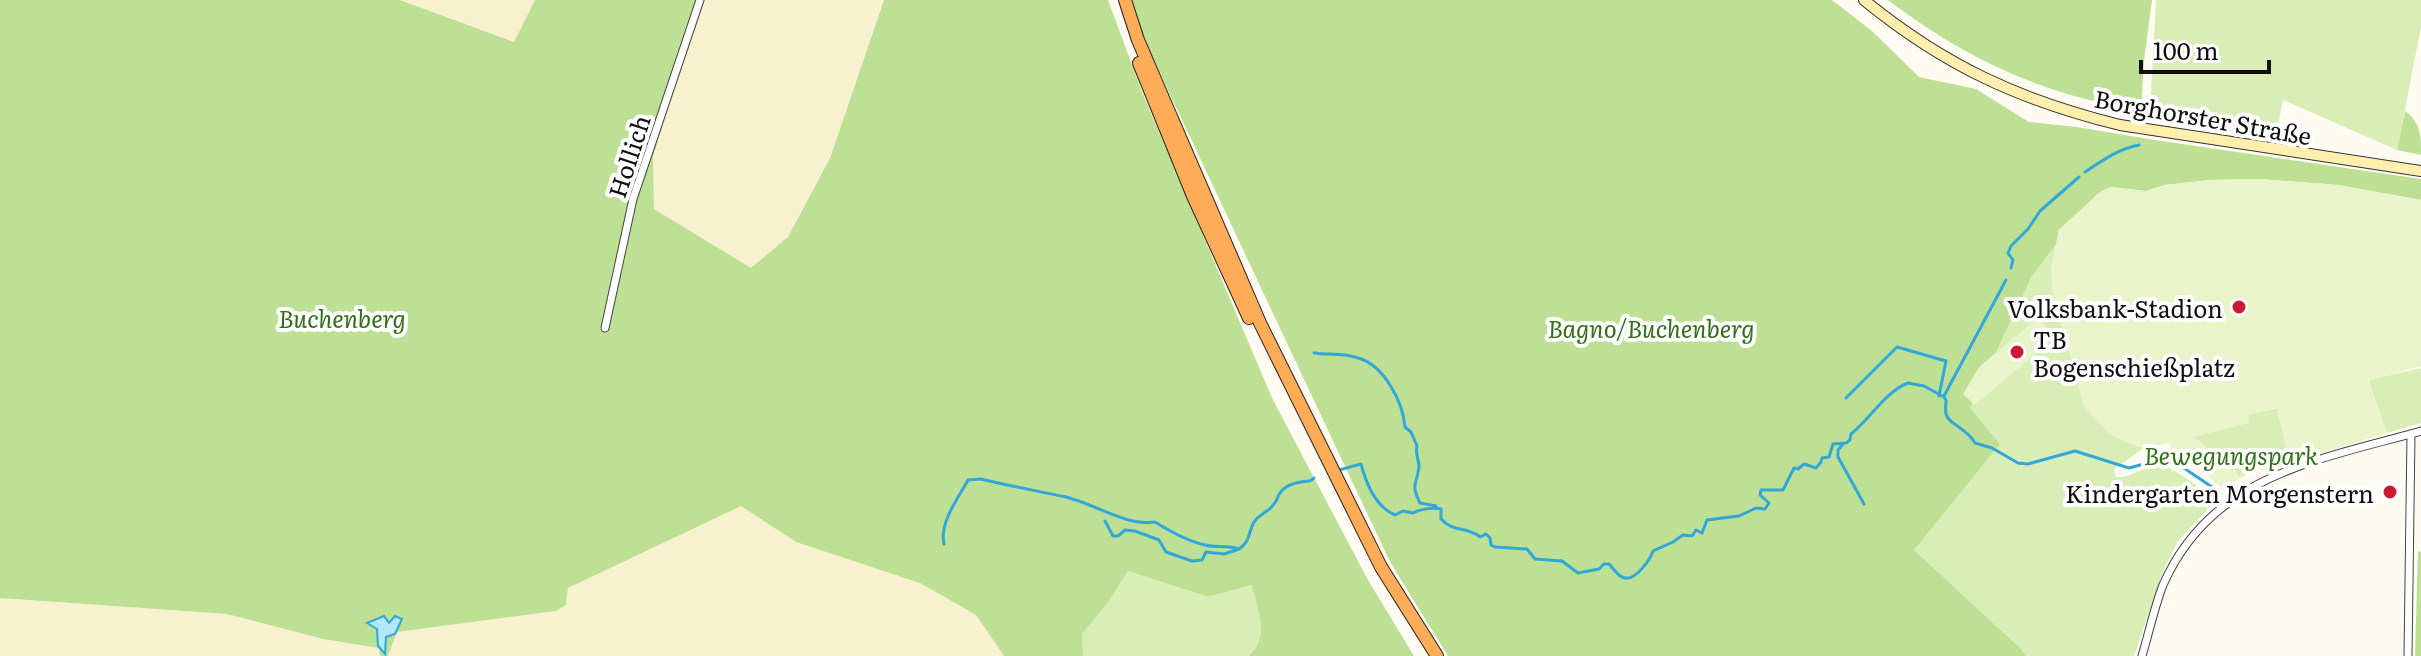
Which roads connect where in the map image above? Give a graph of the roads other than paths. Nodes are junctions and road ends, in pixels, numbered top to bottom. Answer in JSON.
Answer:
{"nodes":[{"id":1,"x":700,"y":0,"type":"edge"},
{"id":2,"x":1117,"y":0,"type":"edge"},
{"id":3,"x":1125,"y":0,"type":"edge"},
{"id":4,"x":1864,"y":0,"type":"edge"},
{"id":5,"x":2421,"y":171,"type":"edge"},
{"id":6,"x":605,"y":328,"type":"dead end"},
{"id":7,"x":2421,"y":431,"type":"edge"},
{"id":8,"x":2411,"y":434,"type":"junction"},
{"id":9,"x":1428,"y":656,"type":"edge"},
{"id":10,"x":1437,"y":656,"type":"edge"},
{"id":11,"x":2142,"y":656,"type":"edge"},
{"id":12,"x":2408,"y":656,"type":"edge"}],
"edges":[{"from":1,"to":6,"type":"street","name":"Hollich"},
{"from":2,"to":9,"type":"highway"},
{"from":3,"to":10,"type":"highway"},
{"from":4,"to":5,"type":"main road","name":"Borghorster Straße"},
{"from":7,"to":8,"type":"street"},
{"from":8,"to":11,"type":"street"},
{"from":8,"to":12,"type":"street"}]}
